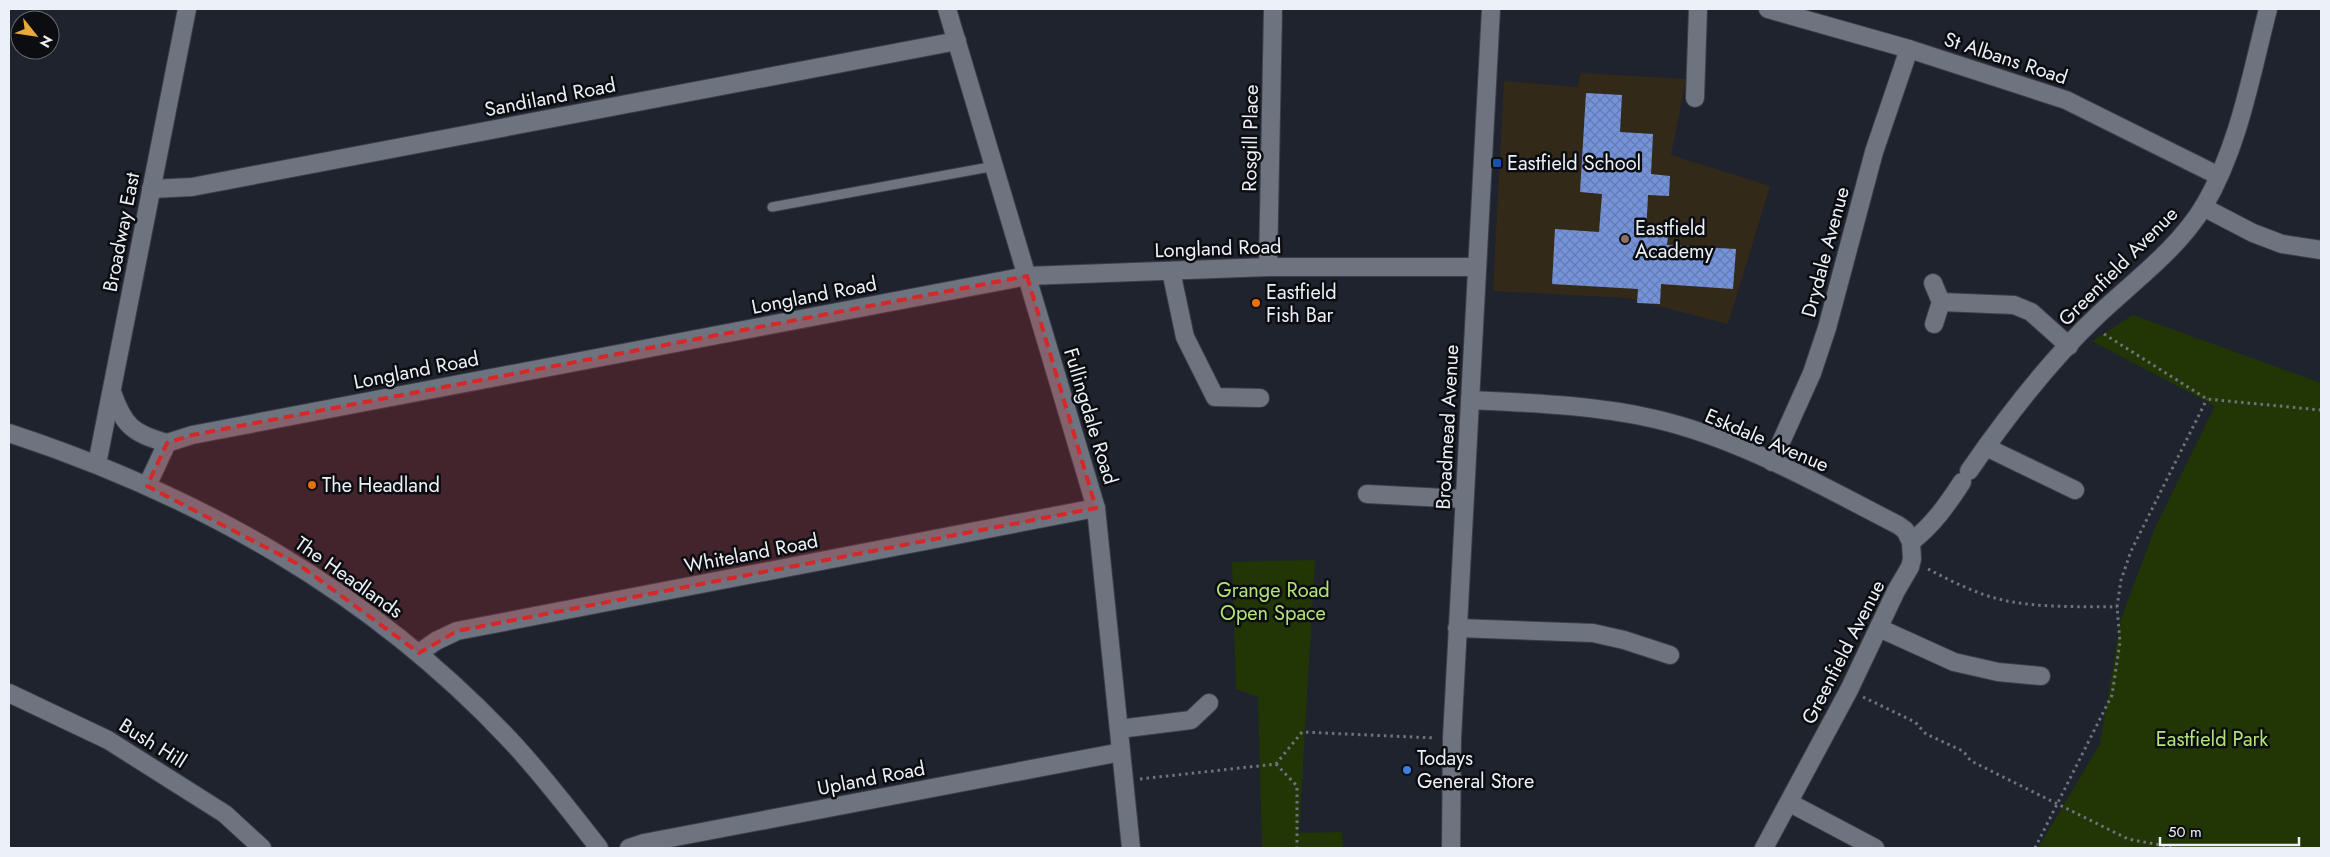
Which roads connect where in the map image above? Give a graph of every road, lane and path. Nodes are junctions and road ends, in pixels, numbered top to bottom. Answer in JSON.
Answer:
{"nodes":[{"id":1,"x":187,"y":9,"type":"edge"},
{"id":2,"x":948,"y":9,"type":"edge"},
{"id":3,"x":1273,"y":9,"type":"edge"},
{"id":4,"x":1490,"y":9,"type":"edge"},
{"id":5,"x":1698,"y":9,"type":"edge"},
{"id":6,"x":1768,"y":9,"type":"edge"},
{"id":7,"x":2268,"y":9,"type":"edge"},
{"id":8,"x":957,"y":41,"type":"junction"},
{"id":9,"x":1908,"y":49,"type":"junction"},
{"id":10,"x":1695,"y":98,"type":"dead end"},
{"id":11,"x":995,"y":166,"type":"junction"},
{"id":12,"x":2219,"y":176,"type":"junction"},
{"id":13,"x":151,"y":189,"type":"junction"},
{"id":14,"x":772,"y":207,"type":"dead end"},
{"id":15,"x":2203,"y":208,"type":"junction"},
{"id":16,"x":2321,"y":250,"type":"edge"},
{"id":17,"x":1268,"y":267,"type":"junction"},
{"id":18,"x":1476,"y":267,"type":"junction"},
{"id":19,"x":1170,"y":271,"type":"junction"},
{"id":20,"x":1027,"y":276,"type":"junction"},
{"id":21,"x":1933,"y":283,"type":"dead end"},
{"id":22,"x":1941,"y":302,"type":"junction"},
{"id":23,"x":1934,"y":324,"type":"dead end"},
{"id":24,"x":2088,"y":325,"type":"junction"},
{"id":25,"x":2069,"y":346,"type":"junction"},
{"id":26,"x":112,"y":391,"type":"junction"},
{"id":27,"x":1260,"y":398,"type":"dead end"},
{"id":28,"x":2207,"y":399,"type":"junction"},
{"id":29,"x":1470,"y":400,"type":"junction"},
{"id":30,"x":2321,"y":410,"type":"edge"},
{"id":31,"x":9,"y":433,"type":"edge"},
{"id":32,"x":167,"y":443,"type":"junction"},
{"id":33,"x":1986,"y":447,"type":"junction"},
{"id":34,"x":1772,"y":462,"type":"junction"},
{"id":35,"x":97,"y":464,"type":"junction"},
{"id":36,"x":147,"y":486,"type":"junction"},
{"id":37,"x":2075,"y":490,"type":"dead end"},
{"id":38,"x":1367,"y":494,"type":"dead end"},
{"id":39,"x":1464,"y":499,"type":"junction"},
{"id":40,"x":1096,"y":508,"type":"junction"},
{"id":41,"x":1911,"y":542,"type":"junction"},
{"id":42,"x":1912,"y":561,"type":"junction"},
{"id":43,"x":2118,"y":607,"type":"junction"},
{"id":44,"x":1457,"y":628,"type":"junction"},
{"id":45,"x":1879,"y":628,"type":"junction"},
{"id":46,"x":419,"y":654,"type":"junction"},
{"id":47,"x":1670,"y":655,"type":"dead end"},
{"id":48,"x":2041,"y":676,"type":"dead end"},
{"id":49,"x":1849,"y":690,"type":"junction"},
{"id":50,"x":9,"y":693,"type":"edge"},
{"id":51,"x":1209,"y":703,"type":"dead end"},
{"id":52,"x":1119,"y":729,"type":"junction"},
{"id":53,"x":1452,"y":738,"type":"junction"},
{"id":54,"x":1122,"y":752,"type":"junction"},
{"id":55,"x":1276,"y":764,"type":"junction"},
{"id":56,"x":1124,"y":781,"type":"junction"},
{"id":57,"x":1790,"y":803,"type":"junction"},
{"id":58,"x":2059,"y":805,"type":"junction"},
{"id":59,"x":262,"y":848,"type":"edge"},
{"id":60,"x":599,"y":848,"type":"edge"},
{"id":61,"x":629,"y":848,"type":"edge"},
{"id":62,"x":1131,"y":848,"type":"edge"},
{"id":63,"x":1297,"y":848,"type":"edge"},
{"id":64,"x":1451,"y":848,"type":"edge"},
{"id":65,"x":1764,"y":848,"type":"edge"},
{"id":66,"x":1875,"y":848,"type":"edge"},
{"id":67,"x":2035,"y":848,"type":"edge"},
{"id":68,"x":2176,"y":848,"type":"edge"}],
"edges":[{"from":1,"to":13,"type":"street","name":"Broadway East"},
{"from":2,"to":8,"type":"street","name":"Fullingdale Road"},
{"from":3,"to":17,"type":"street","name":"Rosgill Place"},
{"from":4,"to":18,"type":"street","name":"Broadmead Avenue"},
{"from":5,"to":10,"type":"street"},
{"from":6,"to":9,"type":"street","name":"St Albans Road"},
{"from":7,"to":12,"type":"street","name":"Greenfield Avenue"},
{"from":8,"to":11,"type":"street","name":"Fullingdale Road"},
{"from":8,"to":13,"type":"street","name":"Sandiland Road"},
{"from":9,"to":12,"type":"street","name":"St Albans Road"},
{"from":9,"to":34,"type":"street","name":"Drydale Avenue"},
{"from":11,"to":14,"type":"lane"},
{"from":11,"to":20,"type":"street","name":"Fullingdale Road"},
{"from":12,"to":15,"type":"street","name":"Greenfield Avenue"},
{"from":13,"to":26,"type":"street","name":"Broadway East"},
{"from":15,"to":16,"type":"street"},
{"from":15,"to":24,"type":"street","name":"Greenfield Avenue"},
{"from":17,"to":18,"type":"street","name":"Longland Road"},
{"from":17,"to":19,"type":"street","name":"Longland Road"},
{"from":18,"to":29,"type":"street","name":"Broadmead Avenue"},
{"from":19,"to":20,"type":"street","name":"Longland Road"},
{"from":19,"to":27,"type":"street"},
{"from":20,"to":32,"type":"street","name":"Longland Road"},
{"from":20,"to":40,"type":"street","name":"Fullingdale Road"},
{"from":21,"to":22,"type":"street"},
{"from":22,"to":23,"type":"street"},
{"from":22,"to":25,"type":"street"},
{"from":24,"to":25,"type":"street","name":"Greenfield Avenue"},
{"from":24,"to":28,"type":"path"},
{"from":25,"to":33,"type":"street","name":"Greenfield Avenue"},
{"from":26,"to":32,"type":"street"},
{"from":26,"to":35,"type":"street","name":"Broadway East"},
{"from":28,"to":30,"type":"path"},
{"from":28,"to":43,"type":"path"},
{"from":29,"to":34,"type":"street","name":"Eskdale Avenue"},
{"from":29,"to":39,"type":"street","name":"Broadmead Avenue"},
{"from":31,"to":35,"type":"street","name":"The Headlands"},
{"from":32,"to":36,"type":"street"},
{"from":33,"to":37,"type":"street"},
{"from":33,"to":41,"type":"street","name":"Greenfield Avenue"},
{"from":34,"to":41,"type":"street","name":"Eskdale Avenue"},
{"from":35,"to":36,"type":"street","name":"The Headlands"},
{"from":36,"to":46,"type":"street","name":"The Headlands"},
{"from":38,"to":39,"type":"street"},
{"from":39,"to":44,"type":"street","name":"Broadmead Avenue"},
{"from":40,"to":46,"type":"street","name":"Whiteland Road"},
{"from":40,"to":52,"type":"street","name":"Fullingdale Road"},
{"from":41,"to":42,"type":"street","name":"Greenfield Avenue"},
{"from":42,"to":43,"type":"path"},
{"from":42,"to":45,"type":"street","name":"Greenfield Avenue"},
{"from":43,"to":58,"type":"path"},
{"from":44,"to":47,"type":"street"},
{"from":44,"to":53,"type":"street","name":"Broadmead Avenue"},
{"from":45,"to":48,"type":"street"},
{"from":45,"to":49,"type":"street","name":"Greenfield Avenue"},
{"from":46,"to":60,"type":"street","name":"The Headlands"},
{"from":49,"to":57,"type":"street","name":"Greenfield Avenue"},
{"from":49,"to":58,"type":"path"},
{"from":50,"to":59,"type":"street","name":"Bush Hill"},
{"from":51,"to":52,"type":"street"},
{"from":52,"to":54,"type":"street","name":"Fullingdale Road"},
{"from":53,"to":55,"type":"path"},
{"from":53,"to":64,"type":"street","name":"Broadmead Avenue"},
{"from":54,"to":56,"type":"street","name":"Fullingdale Road"},
{"from":54,"to":61,"type":"street","name":"Upland Road"},
{"from":55,"to":56,"type":"path"},
{"from":55,"to":63,"type":"path"},
{"from":56,"to":62,"type":"street","name":"Fullingdale Road"},
{"from":57,"to":65,"type":"street","name":"Greenfield Avenue"},
{"from":57,"to":66,"type":"street"},
{"from":58,"to":67,"type":"path"},
{"from":58,"to":68,"type":"path"}]}
